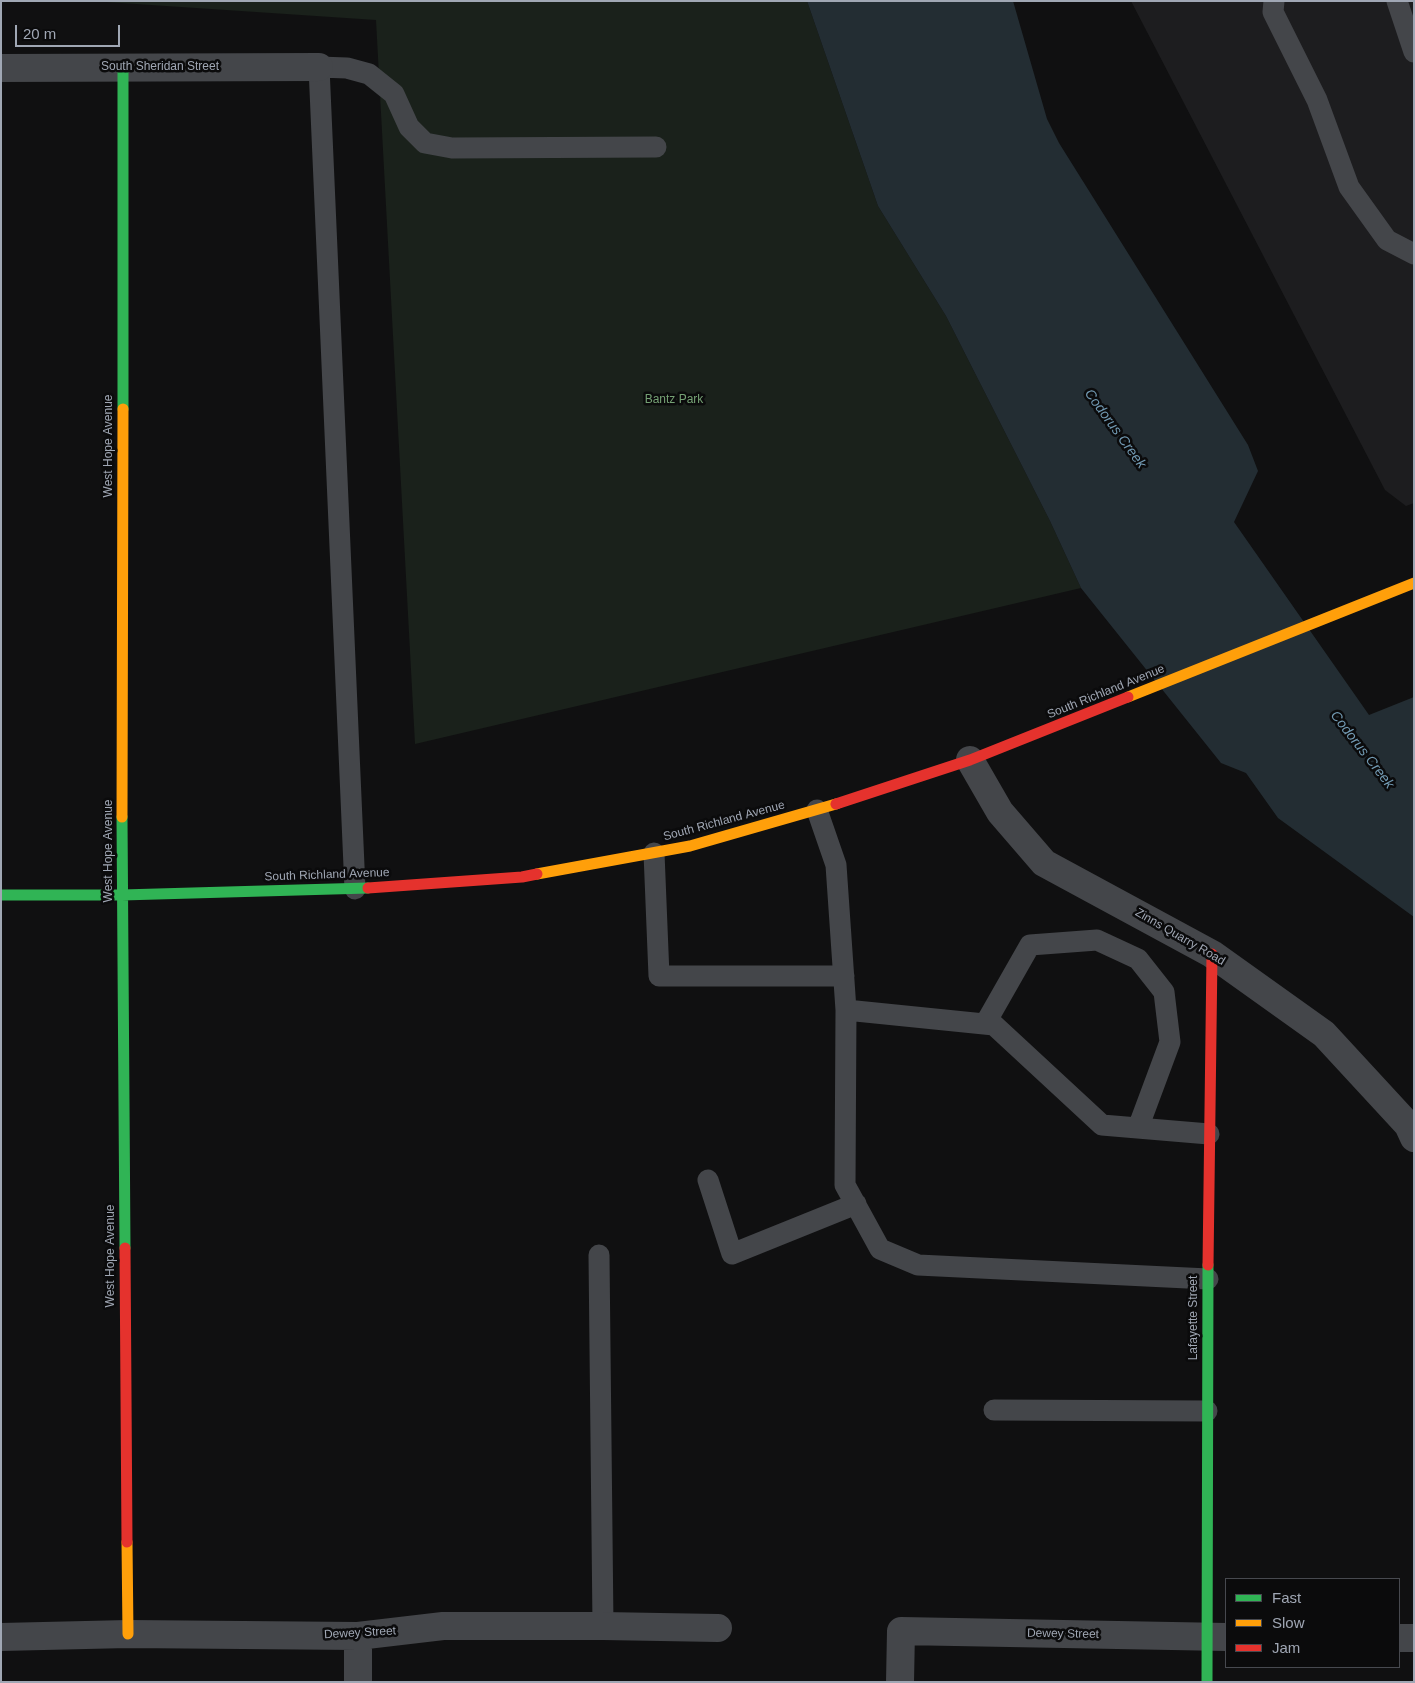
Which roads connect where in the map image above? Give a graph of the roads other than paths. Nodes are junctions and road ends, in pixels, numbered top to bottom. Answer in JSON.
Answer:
{"nodes":[{"id":1,"x":1274,"y":1,"type":"edge"},
{"id":2,"x":1397,"y":1,"type":"edge"},
{"id":3,"x":1414,"y":52,"type":"edge"},
{"id":4,"x":319,"y":67,"type":"junction"},
{"id":5,"x":1,"y":68,"type":"edge"},
{"id":6,"x":123,"y":68,"type":"junction"},
{"id":7,"x":656,"y":147,"type":"dead end"},
{"id":8,"x":1414,"y":254,"type":"edge"},
{"id":9,"x":1414,"y":584,"type":"edge"},
{"id":10,"x":970,"y":760,"type":"junction"},
{"id":11,"x":817,"y":810,"type":"junction"},
{"id":12,"x":654,"y":853,"type":"junction"},
{"id":13,"x":355,"y":890,"type":"junction"},
{"id":14,"x":1,"y":895,"type":"edge"},
{"id":15,"x":122,"y":895,"type":"junction"},
{"id":16,"x":1212,"y":954,"type":"junction"},
{"id":17,"x":844,"y":976,"type":"junction"},
{"id":18,"x":846,"y":1010,"type":"junction"},
{"id":19,"x":985,"y":1024,"type":"junction"},
{"id":20,"x":1138,"y":1128,"type":"junction"},
{"id":21,"x":1412,"y":1130,"type":"edge"},
{"id":22,"x":1209,"y":1134,"type":"junction"},
{"id":23,"x":708,"y":1180,"type":"dead end"},
{"id":24,"x":856,"y":1204,"type":"junction"},
{"id":25,"x":599,"y":1255,"type":"dead end"},
{"id":26,"x":1208,"y":1279,"type":"junction"},
{"id":27,"x":994,"y":1410,"type":"dead end"},
{"id":28,"x":1207,"y":1411,"type":"junction"},
{"id":29,"x":603,"y":1626,"type":"junction"},
{"id":30,"x":718,"y":1628,"type":"dead end"},
{"id":31,"x":128,"y":1634,"type":"junction"},
{"id":32,"x":358,"y":1636,"type":"junction"},
{"id":33,"x":1217,"y":1636,"type":"edge"},
{"id":34,"x":1,"y":1637,"type":"edge"},
{"id":35,"x":1400,"y":1638,"type":"edge"},
{"id":36,"x":1414,"y":1638,"type":"edge"},
{"id":37,"x":358,"y":1682,"type":"edge"},
{"id":38,"x":900,"y":1682,"type":"edge"},
{"id":39,"x":1207,"y":1682,"type":"edge"}],
"edges":[{"from":1,"to":8,"type":"lane"},
{"from":2,"to":3,"type":"lane"},
{"from":4,"to":6,"type":"street","name":"South Sheridan Street"},
{"from":4,"to":7,"type":"lane"},
{"from":4,"to":13,"type":"lane"},
{"from":5,"to":6,"type":"street","name":"South Sheridan Street"},
{"from":6,"to":15,"type":"street","name":"West Hope Avenue"},
{"from":9,"to":10,"type":"street","name":"South Richland Avenue"},
{"from":10,"to":11,"type":"street","name":"South Richland Avenue"},
{"from":10,"to":16,"type":"street","name":"Zinns Quarry Road"},
{"from":11,"to":12,"type":"street","name":"South Richland Avenue"},
{"from":11,"to":17,"type":"lane"},
{"from":12,"to":13,"type":"street","name":"South Richland Avenue"},
{"from":12,"to":17,"type":"lane"},
{"from":13,"to":15,"type":"street","name":"South Richland Avenue"},
{"from":14,"to":15,"type":"street","name":"South Richland Avenue"},
{"from":15,"to":31,"type":"street","name":"West Hope Avenue"},
{"from":16,"to":21,"type":"street","name":"Zinns Quarry Road"},
{"from":16,"to":22,"type":"street","name":"Lafayette Street"},
{"from":17,"to":18,"type":"lane"},
{"from":18,"to":19,"type":"lane"},
{"from":18,"to":24,"type":"lane"},
{"from":19,"to":20,"type":"lane"},
{"from":19,"to":20,"type":"lane"},
{"from":20,"to":22,"type":"lane"},
{"from":22,"to":26,"type":"street","name":"Lafayette Street"},
{"from":23,"to":24,"type":"lane"},
{"from":24,"to":26,"type":"lane"},
{"from":25,"to":29,"type":"lane"},
{"from":26,"to":28,"type":"street","name":"Lafayette Street"},
{"from":27,"to":28,"type":"lane"},
{"from":28,"to":33,"type":"street","name":"Lafayette Street"},
{"from":29,"to":30,"type":"street","name":"Dewey Street"},
{"from":29,"to":32,"type":"street","name":"Dewey Street"},
{"from":31,"to":32,"type":"street","name":"Dewey Street"},
{"from":31,"to":34,"type":"street","name":"Dewey Street"},
{"from":32,"to":37,"type":"street"},
{"from":33,"to":38,"type":"street","name":"Dewey Street"},
{"from":33,"to":39,"type":"street","name":"Lafayette Street"},
{"from":35,"to":36,"type":"street"}]}
